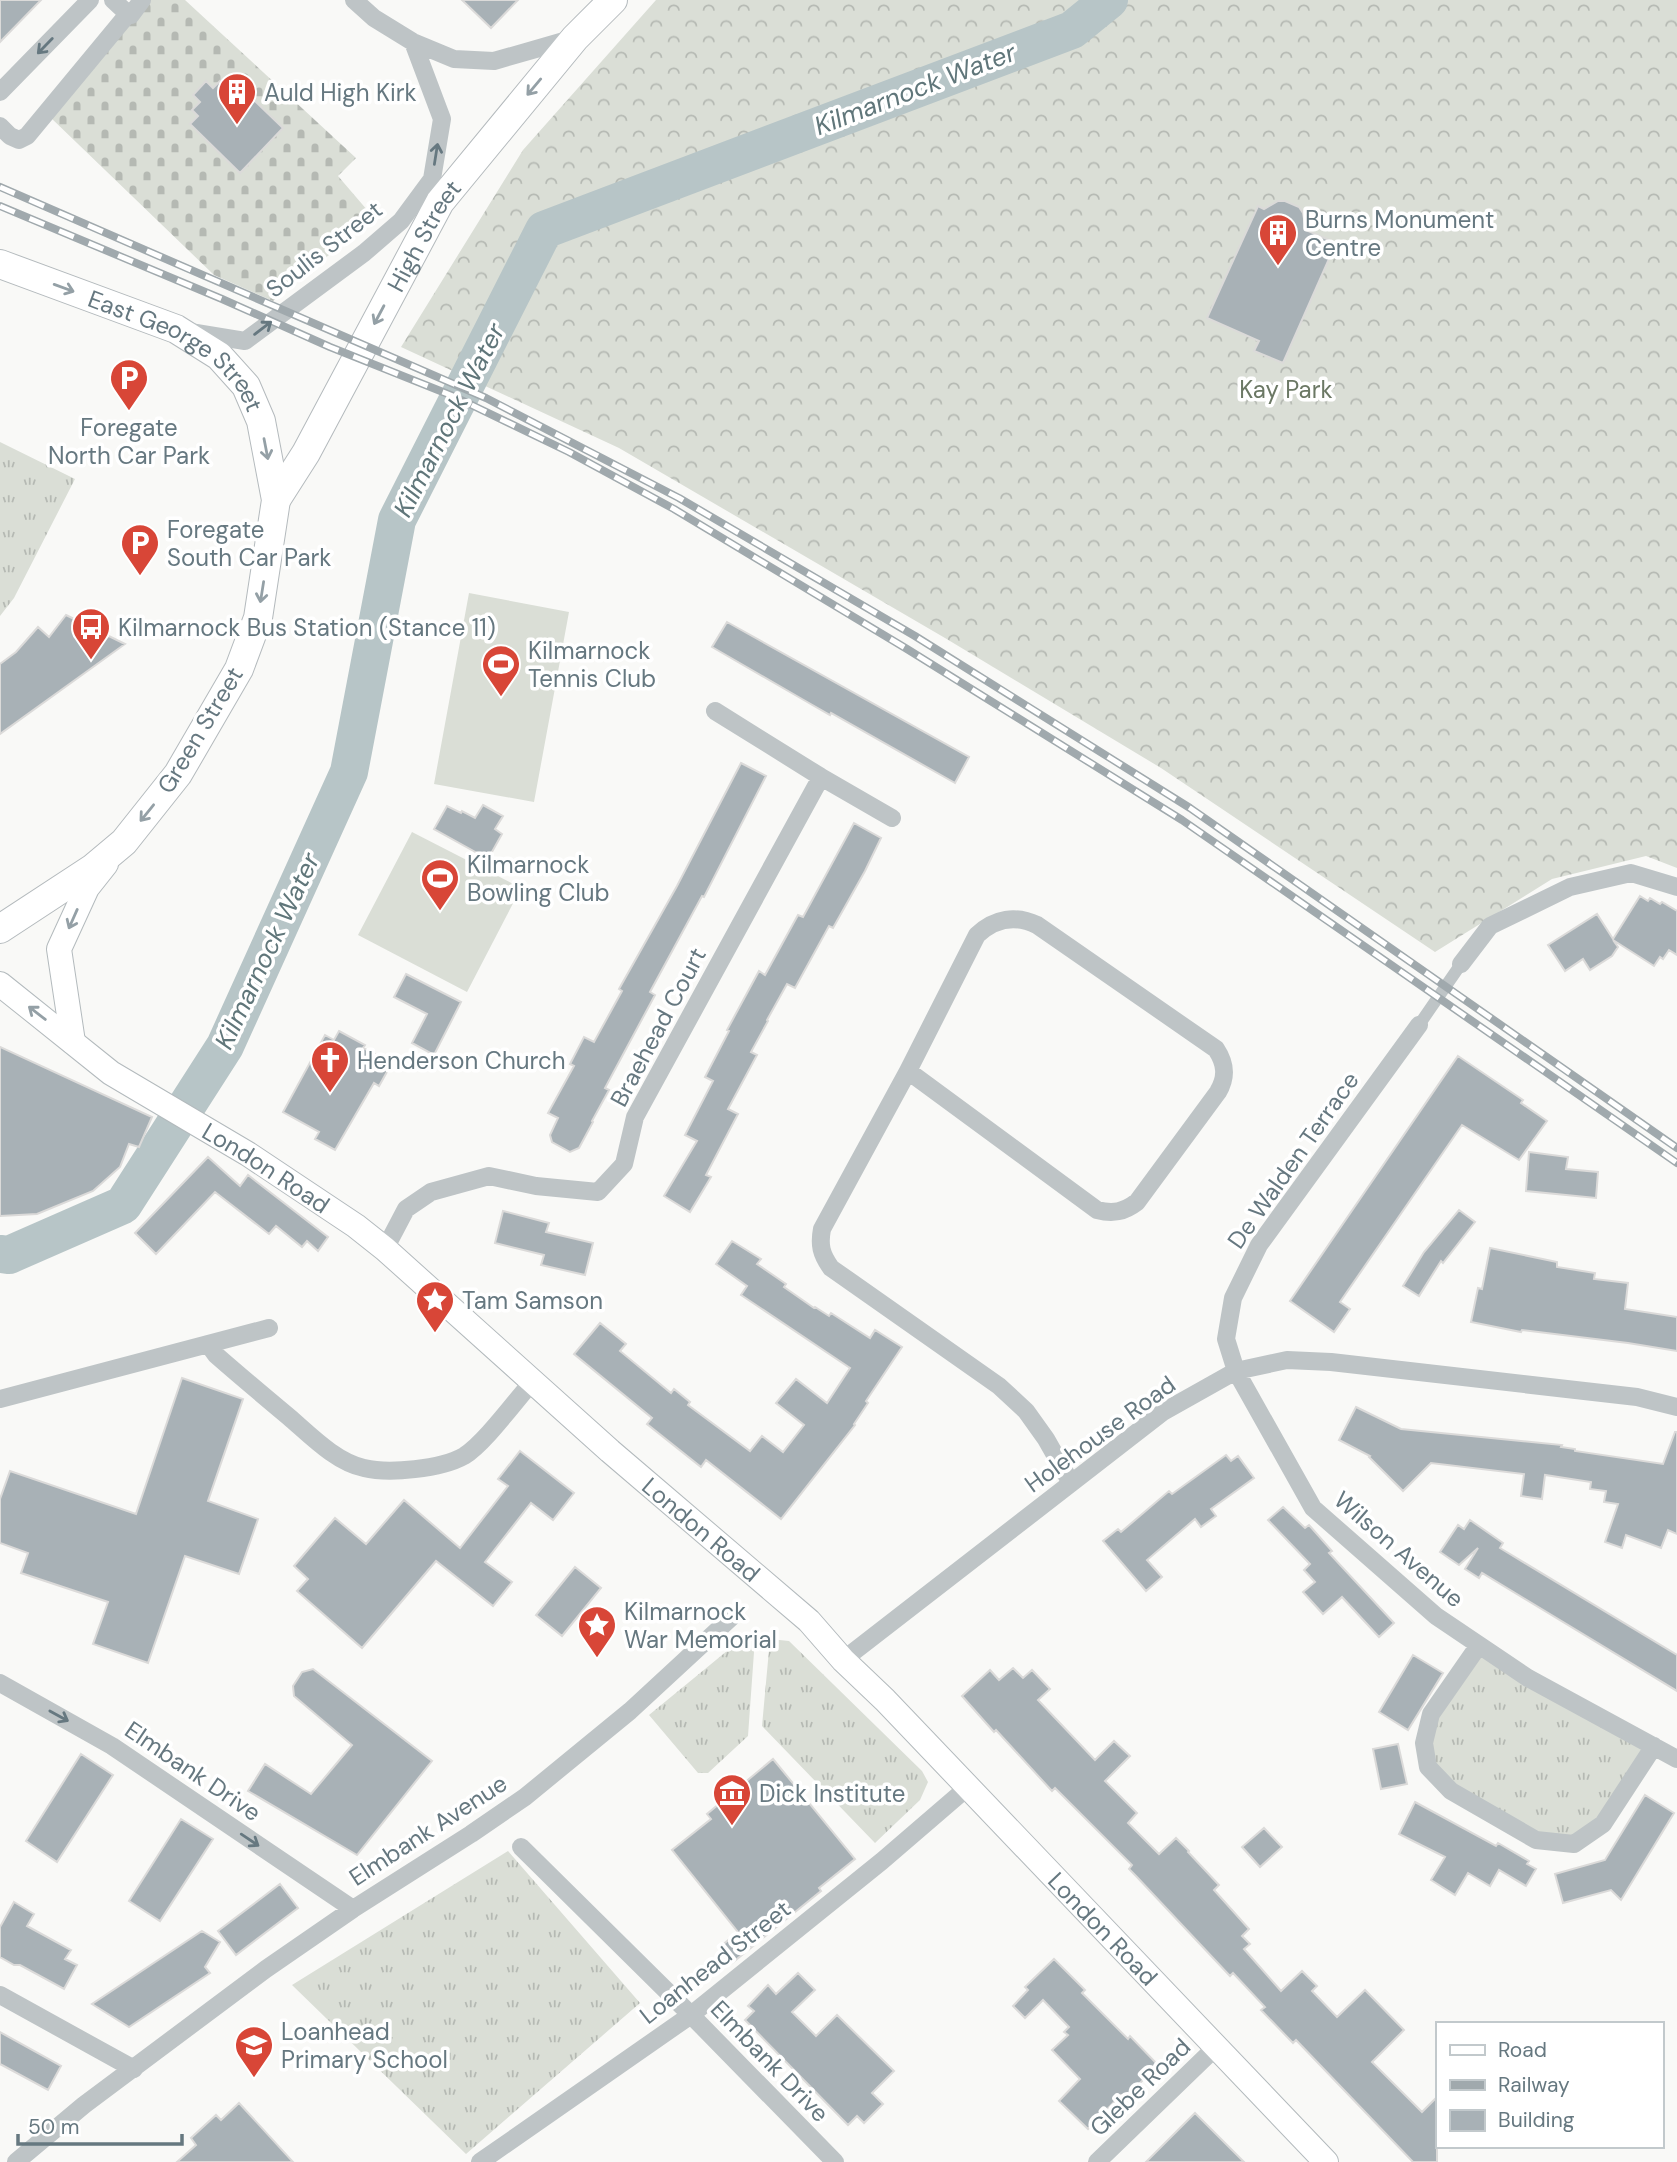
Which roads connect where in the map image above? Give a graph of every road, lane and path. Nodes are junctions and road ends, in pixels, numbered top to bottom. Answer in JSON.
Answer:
{"nodes":[{"id":1,"x":90,"y":0,"type":"edge"},
{"id":2,"x":113,"y":0,"type":"edge"},
{"id":3,"x":142,"y":0,"type":"edge"},
{"id":4,"x":354,"y":0,"type":"edge"},
{"id":5,"x":612,"y":0,"type":"edge"},
{"id":6,"x":128,"y":14,"type":"junction"},
{"id":7,"x":575,"y":38,"type":"junction"},
{"id":8,"x":413,"y":42,"type":"junction"},
{"id":9,"x":0,"y":92,"type":"edge"},
{"id":10,"x":0,"y":126,"type":"edge"},
{"id":11,"x":0,"y":264,"type":"edge"},
{"id":12,"x":176,"y":329,"type":"junction"},
{"id":13,"x":276,"y":500,"type":"junction"},
{"id":14,"x":715,"y":711,"type":"dead end"},
{"id":15,"x":821,"y":778,"type":"junction"},
{"id":16,"x":892,"y":818,"type":"dead end"},
{"id":17,"x":124,"y":842,"type":"junction"},
{"id":18,"x":1677,"y":887,"type":"edge"},
{"id":19,"x":0,"y":929,"type":"edge"},
{"id":20,"x":1461,"y":964,"type":"joint"},
{"id":21,"x":0,"y":984,"type":"edge"},
{"id":22,"x":1419,"y":1025,"type":"joint"},
{"id":23,"x":73,"y":1042,"type":"junction"},
{"id":24,"x":908,"y":1071,"type":"junction"},
{"id":25,"x":385,"y":1249,"type":"junction"},
{"id":26,"x":269,"y":1328,"type":"dead end"},
{"id":27,"x":208,"y":1344,"type":"junction"},
{"id":28,"x":1237,"y":1371,"type":"junction"},
{"id":29,"x":533,"y":1381,"type":"junction"},
{"id":30,"x":0,"y":1399,"type":"edge"},
{"id":31,"x":1677,"y":1407,"type":"edge"},
{"id":32,"x":1071,"y":1483,"type":"junction"},
{"id":33,"x":735,"y":1614,"type":"dead end"},
{"id":34,"x":1479,"y":1645,"type":"junction"},
{"id":35,"x":843,"y":1660,"type":"junction"},
{"id":36,"x":0,"y":1683,"type":"edge"},
{"id":37,"x":1654,"y":1746,"type":"junction"},
{"id":38,"x":1677,"y":1759,"type":"edge"},
{"id":39,"x":968,"y":1787,"type":"junction"},
{"id":40,"x":521,"y":1847,"type":"dead end"},
{"id":41,"x":353,"y":1909,"type":"junction"},
{"id":42,"x":0,"y":1994,"type":"edge"},
{"id":43,"x":691,"y":2015,"type":"junction"},
{"id":44,"x":1216,"y":2046,"type":"junction"},
{"id":45,"x":134,"y":2069,"type":"junction"},
{"id":46,"x":16,"y":2162,"type":"edge"},
{"id":47,"x":480,"y":2162,"type":"edge"},
{"id":48,"x":835,"y":2162,"type":"edge"},
{"id":49,"x":1097,"y":2162,"type":"edge"},
{"id":50,"x":1326,"y":2162,"type":"edge"}],
"edges":[{"from":1,"to":9,"type":"street","one_way":true},
{"from":2,"to":6,"type":"street"},
{"from":3,"to":6,"type":"street"},
{"from":4,"to":8,"type":"street"},
{"from":5,"to":7,"type":"main road","name":"High Street"},
{"from":6,"to":10,"type":"street"},
{"from":7,"to":8,"type":"street"},
{"from":7,"to":13,"type":"main road","name":"High Street","one_way":true},
{"from":12,"to":8,"type":"street","name":"Soulis Street","one_way":true},
{"from":11,"to":12,"type":"main road","name":"East George Street","one_way":true},
{"from":12,"to":13,"type":"main road","name":"East George Street","one_way":true},
{"from":13,"to":17,"type":"main road","name":"Green Street","one_way":true},
{"from":14,"to":15,"type":"street"},
{"from":15,"to":16,"type":"street"},
{"from":15,"to":25,"type":"street","name":"Braehead Court"},
{"from":17,"to":19,"type":"main road","name":"Green Street"},
{"from":17,"to":23,"type":"main road","one_way":true},
{"from":18,"to":20,"type":"street"},
{"from":20,"to":22,"type":"street"},
{"from":23,"to":21,"type":"main road","name":"London Road","one_way":true},
{"from":22,"to":28,"type":"street","name":"De Walden Terrace"},
{"from":23,"to":25,"type":"main road","name":"London Road"},
{"from":24,"to":24,"type":"street"},
{"from":24,"to":32,"type":"street"},
{"from":25,"to":29,"type":"main road","name":"London Road"},
{"from":26,"to":27,"type":"street"},
{"from":27,"to":29,"type":"street"},
{"from":27,"to":30,"type":"street"},
{"from":28,"to":31,"type":"street","name":"Holehouse Road"},
{"from":28,"to":32,"type":"street","name":"Holehouse Road"},
{"from":28,"to":34,"type":"street","name":"Wilson Avenue"},
{"from":29,"to":35,"type":"main road","name":"London Road"},
{"from":32,"to":35,"type":"street","name":"Holehouse Road"},
{"from":33,"to":41,"type":"street","name":"Elmbank Avenue"},
{"from":34,"to":37,"type":"street","name":"Wilson Avenue"},
{"from":34,"to":37,"type":"street"},
{"from":35,"to":39,"type":"main road","name":"London Road"},
{"from":36,"to":41,"type":"street","name":"Elmbank Drive","one_way":true},
{"from":37,"to":38,"type":"street","name":"Wilson Avenue"},
{"from":39,"to":43,"type":"street","name":"Loanhead Street"},
{"from":39,"to":44,"type":"main road","name":"London Road"},
{"from":40,"to":43,"type":"street","name":"Elmbank Drive"},
{"from":41,"to":45,"type":"street","name":"Elmbank Avenue"},
{"from":42,"to":45,"type":"street"},
{"from":43,"to":47,"type":"street","name":"Loanhead Street"},
{"from":43,"to":48,"type":"street","name":"Elmbank Drive"},
{"from":44,"to":49,"type":"street","name":"Glebe Road"},
{"from":44,"to":50,"type":"main road","name":"London Road"},
{"from":45,"to":46,"type":"street","name":"Elmbank Avenue"}]}
